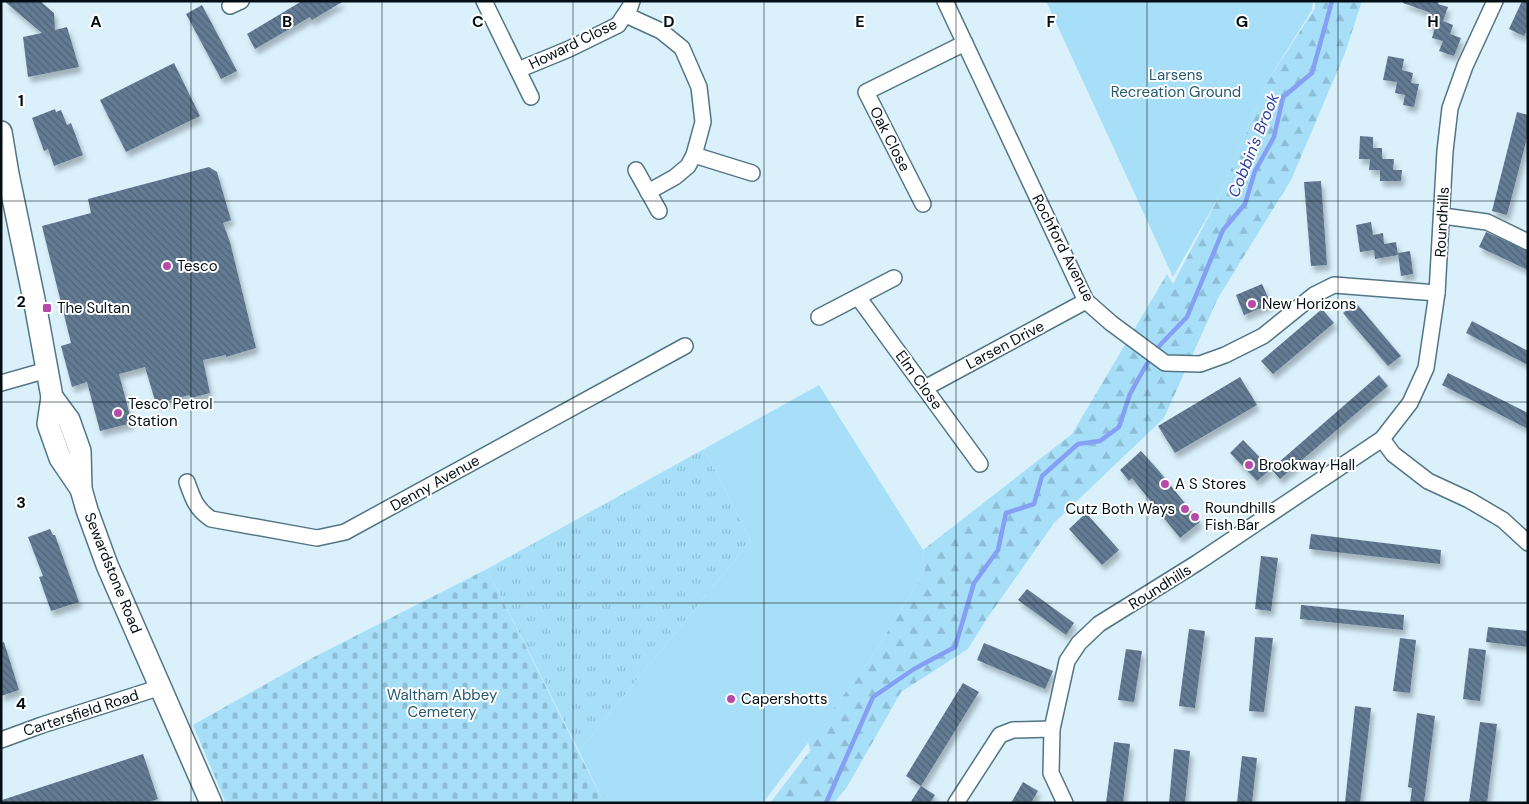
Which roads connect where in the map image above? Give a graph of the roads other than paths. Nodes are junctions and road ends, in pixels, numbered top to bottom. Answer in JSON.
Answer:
{"nodes":[{"id":1,"x":484,"y":1,"type":"edge"},
{"id":2,"x":945,"y":1,"type":"edge"},
{"id":3,"x":1495,"y":1,"type":"edge"},
{"id":4,"x":629,"y":8,"type":"edge"},
{"id":5,"x":965,"y":43,"type":"junction"},
{"id":6,"x":518,"y":70,"type":"junction"},
{"id":7,"x":531,"y":97,"type":"dead end"},
{"id":8,"x":1,"y":132,"type":"edge"},
{"id":9,"x":694,"y":155,"type":"junction"},
{"id":10,"x":636,"y":170,"type":"dead end"},
{"id":11,"x":752,"y":173,"type":"dead end"},
{"id":12,"x":4,"y":175,"type":"edge"},
{"id":13,"x":648,"y":192,"type":"junction"},
{"id":14,"x":923,"y":204,"type":"dead end"},
{"id":15,"x":659,"y":211,"type":"dead end"},
{"id":16,"x":1443,"y":216,"type":"junction"},
{"id":17,"x":1528,"y":242,"type":"edge"},
{"id":18,"x":894,"y":278,"type":"dead end"},
{"id":19,"x":1437,"y":293,"type":"junction"},
{"id":20,"x":858,"y":297,"type":"junction"},
{"id":21,"x":1086,"y":301,"type":"junction"},
{"id":22,"x":819,"y":317,"type":"dead end"},
{"id":23,"x":685,"y":346,"type":"dead end"},
{"id":24,"x":47,"y":370,"type":"junction"},
{"id":25,"x":1,"y":384,"type":"edge"},
{"id":26,"x":925,"y":388,"type":"junction"},
{"id":27,"x":1382,"y":439,"type":"junction"},
{"id":28,"x":980,"y":464,"type":"dead end"},
{"id":29,"x":187,"y":482,"type":"dead end"},
{"id":30,"x":1528,"y":542,"type":"edge"},
{"id":31,"x":161,"y":687,"type":"junction"},
{"id":32,"x":1052,"y":729,"type":"junction"},
{"id":33,"x":1,"y":740,"type":"edge"},
{"id":34,"x":212,"y":803,"type":"edge"},
{"id":35,"x":956,"y":803,"type":"edge"},
{"id":36,"x":1065,"y":803,"type":"edge"}],
"edges":[{"from":1,"to":6,"type":"street","name":"Howard Close"},
{"from":2,"to":5,"type":"street","name":"Rochford Avenue"},
{"from":3,"to":16,"type":"street","name":"Roundhills"},
{"from":4,"to":6,"type":"street","name":"Howard Close"},
{"from":4,"to":9,"type":"street","name":"Howard Close"},
{"from":5,"to":14,"type":"street","name":"Oak Close"},
{"from":5,"to":21,"type":"street","name":"Rochford Avenue"},
{"from":6,"to":7,"type":"street","name":"Howard Close"},
{"from":8,"to":12,"type":"street","name":"Sewardstone Road"},
{"from":9,"to":11,"type":"street"},
{"from":9,"to":13,"type":"street","name":"Howard Close"},
{"from":10,"to":13,"type":"street"},
{"from":12,"to":24,"type":"street","name":"Sewardstone Road"},
{"from":13,"to":15,"type":"street"},
{"from":16,"to":17,"type":"street"},
{"from":16,"to":19,"type":"street","name":"Roundhills"},
{"from":18,"to":20,"type":"street"},
{"from":19,"to":21,"type":"street","name":"Rochford Avenue"},
{"from":19,"to":27,"type":"street","name":"Roundhills"},
{"from":20,"to":22,"type":"street"},
{"from":20,"to":26,"type":"street","name":"Elm Close"},
{"from":21,"to":26,"type":"street","name":"Larsen Drive"},
{"from":23,"to":29,"type":"street","name":"Denny Avenue"},
{"from":24,"to":25,"type":"street"},
{"from":24,"to":31,"type":"street","name":"Sewardstone Road"},
{"from":26,"to":28,"type":"street","name":"Elm Close"},
{"from":27,"to":30,"type":"street"},
{"from":27,"to":32,"type":"street","name":"Roundhills"},
{"from":31,"to":33,"type":"street","name":"Cartersfield Road"},
{"from":31,"to":34,"type":"street","name":"Sewardstone Road"},
{"from":32,"to":35,"type":"street"},
{"from":32,"to":36,"type":"street","name":"Roundhills"}]}
